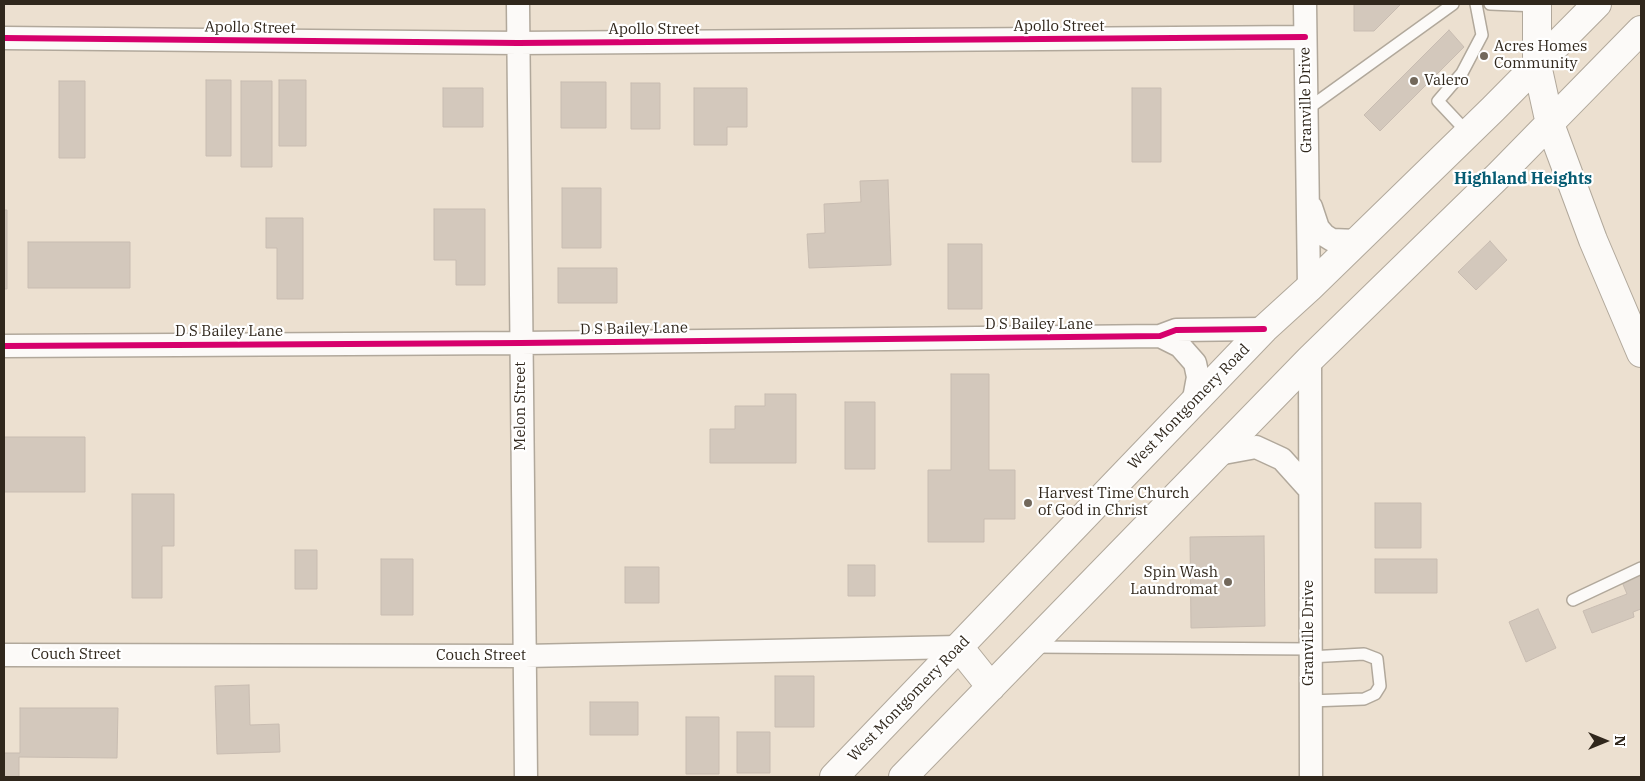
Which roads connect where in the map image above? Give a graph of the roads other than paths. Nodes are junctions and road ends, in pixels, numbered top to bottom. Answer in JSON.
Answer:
{"nodes":[{"id":1,"x":518,"y":4,"type":"edge"},
{"id":2,"x":1305,"y":4,"type":"edge"},
{"id":3,"x":1452,"y":4,"type":"edge"},
{"id":4,"x":1476,"y":4,"type":"edge"},
{"id":5,"x":1490,"y":4,"type":"edge"},
{"id":6,"x":1597,"y":4,"type":"edge"},
{"id":7,"x":1537,"y":5,"type":"edge"},
{"id":8,"x":1641,"y":30,"type":"edge"},
{"id":9,"x":1305,"y":37,"type":"junction"},
{"id":10,"x":4,"y":38,"type":"edge"},
{"id":11,"x":518,"y":44,"type":"junction"},
{"id":12,"x":1537,"y":65,"type":"junction"},
{"id":13,"x":1306,"y":110,"type":"junction"},
{"id":14,"x":1550,"y":124,"type":"junction"},
{"id":15,"x":1468,"y":133,"type":"junction"},
{"id":16,"x":1307,"y":196,"type":"junction"},
{"id":17,"x":1357,"y":241,"type":"junction"},
{"id":18,"x":1309,"y":288,"type":"junction"},
{"id":19,"x":1264,"y":329,"type":"junction"},
{"id":20,"x":1160,"y":336,"type":"junction"},
{"id":21,"x":521,"y":343,"type":"junction"},
{"id":22,"x":4,"y":346,"type":"edge"},
{"id":23,"x":1641,"y":353,"type":"edge"},
{"id":24,"x":1310,"y":359,"type":"junction"},
{"id":25,"x":1193,"y":404,"type":"junction"},
{"id":26,"x":1218,"y":454,"type":"junction"},
{"id":27,"x":1309,"y":489,"type":"junction"},
{"id":28,"x":1641,"y":568,"type":"edge"},
{"id":29,"x":1573,"y":600,"type":"dead end"},
{"id":30,"x":958,"y":647,"type":"junction"},
{"id":31,"x":1030,"y":647,"type":"junction"},
{"id":32,"x":1309,"y":653,"type":"junction"},
{"id":33,"x":4,"y":654,"type":"edge"},
{"id":34,"x":524,"y":656,"type":"junction"},
{"id":35,"x":991,"y":686,"type":"junction"},
{"id":36,"x":1310,"y":701,"type":"junction"},
{"id":37,"x":526,"y":777,"type":"edge"},
{"id":38,"x":834,"y":777,"type":"edge"},
{"id":39,"x":903,"y":777,"type":"edge"},
{"id":40,"x":1310,"y":777,"type":"edge"}],
"edges":[{"from":1,"to":11,"type":"street","name":"Melon Street"},
{"from":2,"to":9,"type":"street","name":"Granville Drive"},
{"from":3,"to":13,"type":"lane"},
{"from":4,"to":15,"type":"lane"},
{"from":5,"to":7,"type":"lane"},
{"from":6,"to":12,"type":"main road","name":"West Montgomery Road"},
{"from":7,"to":12,"type":"main road"},
{"from":8,"to":14,"type":"main road"},
{"from":9,"to":11,"type":"street","name":"Apollo Street"},
{"from":9,"to":13,"type":"street","name":"Granville Drive"},
{"from":10,"to":11,"type":"street","name":"Apollo Street"},
{"from":11,"to":21,"type":"street","name":"Melon Street"},
{"from":12,"to":14,"type":"main road"},
{"from":12,"to":15,"type":"main road","name":"West Montgomery Road"},
{"from":13,"to":16,"type":"street","name":"Granville Drive"},
{"from":14,"to":23,"type":"main road"},
{"from":14,"to":24,"type":"main road"},
{"from":15,"to":17,"type":"main road","name":"West Montgomery Road"},
{"from":16,"to":17,"type":"street","name":"Granville Drive"},
{"from":16,"to":18,"type":"street","name":"Granville Drive"},
{"from":17,"to":18,"type":"main road","name":"West Montgomery Road"},
{"from":18,"to":19,"type":"main road","name":"West Montgomery Road"},
{"from":19,"to":20,"type":"street","name":"D S Bailey Lane"},
{"from":19,"to":25,"type":"main road","name":"West Montgomery Road"},
{"from":20,"to":21,"type":"street","name":"D S Bailey Lane"},
{"from":20,"to":25,"type":"street","name":"D S Bailey Lane"},
{"from":21,"to":22,"type":"street","name":"D S Bailey Lane"},
{"from":21,"to":34,"type":"street","name":"Melon Street"},
{"from":24,"to":26,"type":"main road"},
{"from":24,"to":27,"type":"street","name":"Granville Drive"},
{"from":25,"to":30,"type":"main road","name":"West Montgomery Road"},
{"from":26,"to":27,"type":"street"},
{"from":26,"to":31,"type":"main road"},
{"from":27,"to":32,"type":"street","name":"Granville Drive"},
{"from":28,"to":29,"type":"lane"},
{"from":30,"to":34,"type":"street","name":"Couch Street"},
{"from":30,"to":35,"type":"main road"},
{"from":30,"to":38,"type":"main road","name":"West Montgomery Road"},
{"from":31,"to":32,"type":"lane"},
{"from":31,"to":35,"type":"main road"},
{"from":32,"to":36,"type":"street","name":"Granville Drive"},
{"from":32,"to":36,"type":"lane"},
{"from":33,"to":34,"type":"street","name":"Couch Street"},
{"from":34,"to":37,"type":"street","name":"Melon Street"},
{"from":35,"to":39,"type":"main road"},
{"from":36,"to":40,"type":"street","name":"Granville Drive"}]}
